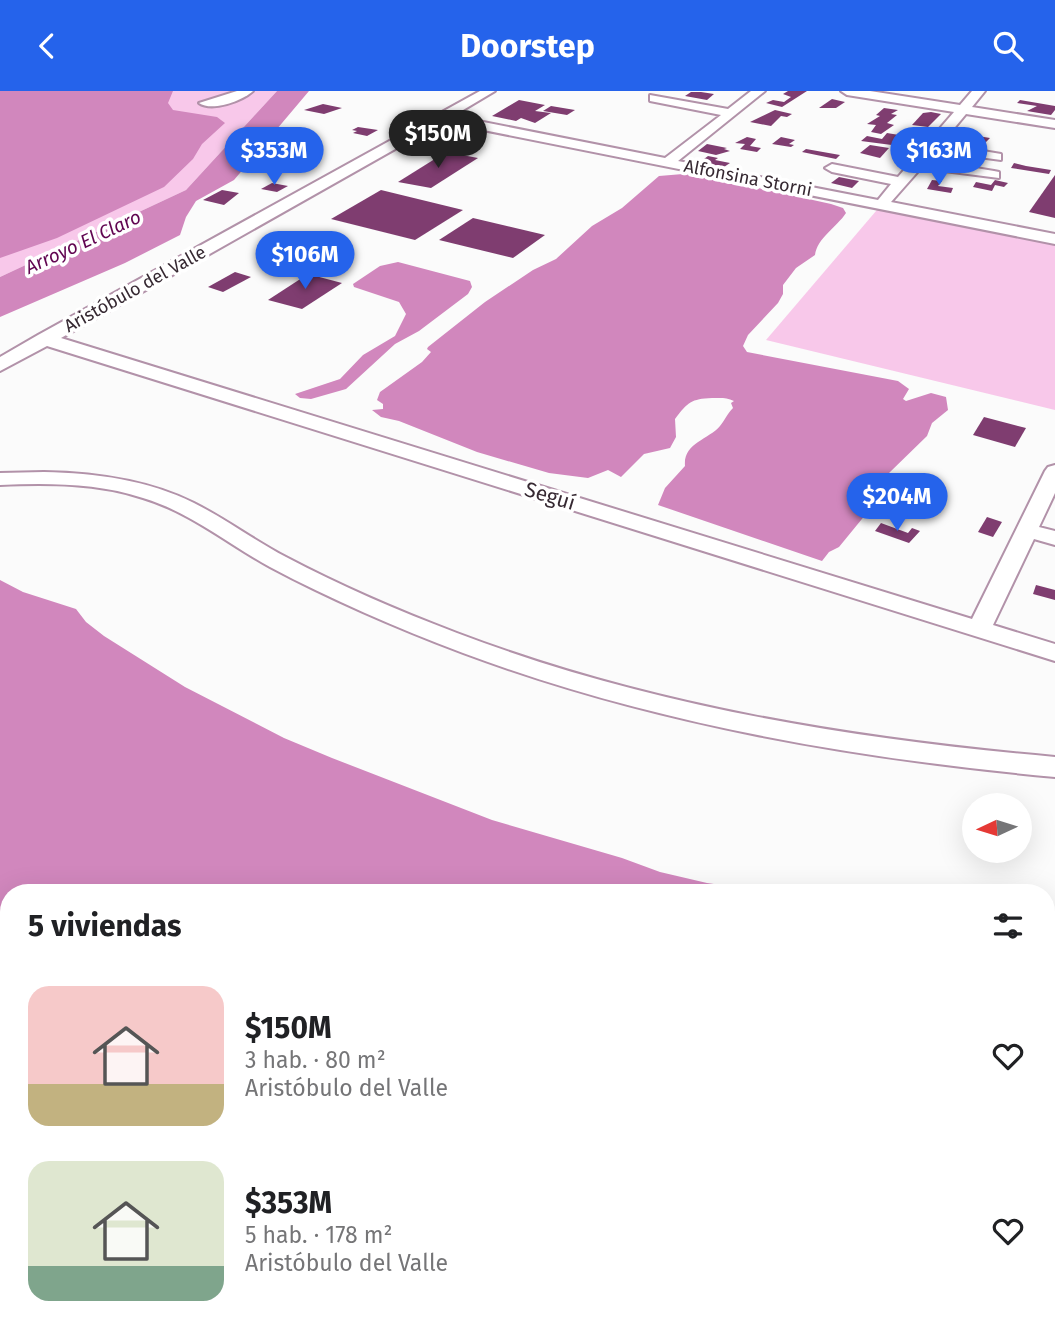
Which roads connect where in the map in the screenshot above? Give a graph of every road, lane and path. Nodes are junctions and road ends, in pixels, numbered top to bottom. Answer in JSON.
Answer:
{"nodes":[{"id":1,"x":247,"y":91,"type":"edge"},
{"id":2,"x":489,"y":91,"type":"edge"},
{"id":3,"x":759,"y":91,"type":"edge"},
{"id":4,"x":847,"y":91,"type":"edge"},
{"id":5,"x":979,"y":91,"type":"edge"},
{"id":6,"x":654,"y":98,"type":"dead end"},
{"id":7,"x":205,"y":103,"type":"dead end"},
{"id":8,"x":963,"y":109,"type":"junction"},
{"id":9,"x":731,"y":113,"type":"junction"},
{"id":10,"x":441,"y":118,"type":"junction"},
{"id":11,"x":1055,"y":124,"type":"edge"},
{"id":12,"x":932,"y":146,"type":"junction"},
{"id":13,"x":996,"y":157,"type":"dead end"},
{"id":14,"x":667,"y":162,"type":"junction"},
{"id":15,"x":918,"y":163,"type":"junction"},
{"id":16,"x":832,"y":169,"type":"dead end"},
{"id":17,"x":994,"y":175,"type":"dead end"},
{"id":18,"x":901,"y":182,"type":"junction"},
{"id":19,"x":882,"y":204,"type":"junction"},
{"id":20,"x":1055,"y":239,"type":"edge"},
{"id":21,"x":44,"y":339,"type":"junction"},
{"id":22,"x":0,"y":365,"type":"edge"},
{"id":23,"x":0,"y":479,"type":"edge"},
{"id":24,"x":1053,"y":481,"type":"edge"},
{"id":25,"x":1027,"y":530,"type":"junction"},
{"id":26,"x":1055,"y":538,"type":"edge"},
{"id":27,"x":979,"y":630,"type":"junction"},
{"id":28,"x":1055,"y":653,"type":"edge"},
{"id":29,"x":1055,"y":767,"type":"edge"}],
"edges":[{"from":1,"to":7,"type":"street"},
{"from":2,"to":10,"type":"street","name":"Aristóbulo del Valle"},
{"from":3,"to":9,"type":"street"},
{"from":4,"to":8,"type":"street"},
{"from":5,"to":8,"type":"street"},
{"from":6,"to":9,"type":"street"},
{"from":8,"to":11,"type":"street"},
{"from":8,"to":12,"type":"street"},
{"from":9,"to":14,"type":"street"},
{"from":10,"to":14,"type":"street","name":"Alfonsina Storni"},
{"from":10,"to":21,"type":"street","name":"Aristóbulo del Valle"},
{"from":12,"to":13,"type":"street"},
{"from":12,"to":15,"type":"street"},
{"from":14,"to":19,"type":"street","name":"Alfonsina Storni"},
{"from":15,"to":17,"type":"street"},
{"from":15,"to":18,"type":"street"},
{"from":16,"to":18,"type":"street"},
{"from":18,"to":19,"type":"street"},
{"from":19,"to":20,"type":"street","name":"Alfonsina Storni"},
{"from":21,"to":22,"type":"street","name":"Aristóbulo del Valle"},
{"from":21,"to":27,"type":"street","name":"Seguí"},
{"from":23,"to":29,"type":"street"},
{"from":24,"to":25,"type":"street"},
{"from":25,"to":26,"type":"street"},
{"from":25,"to":27,"type":"street"},
{"from":27,"to":28,"type":"street","name":"Seguí"}]}
